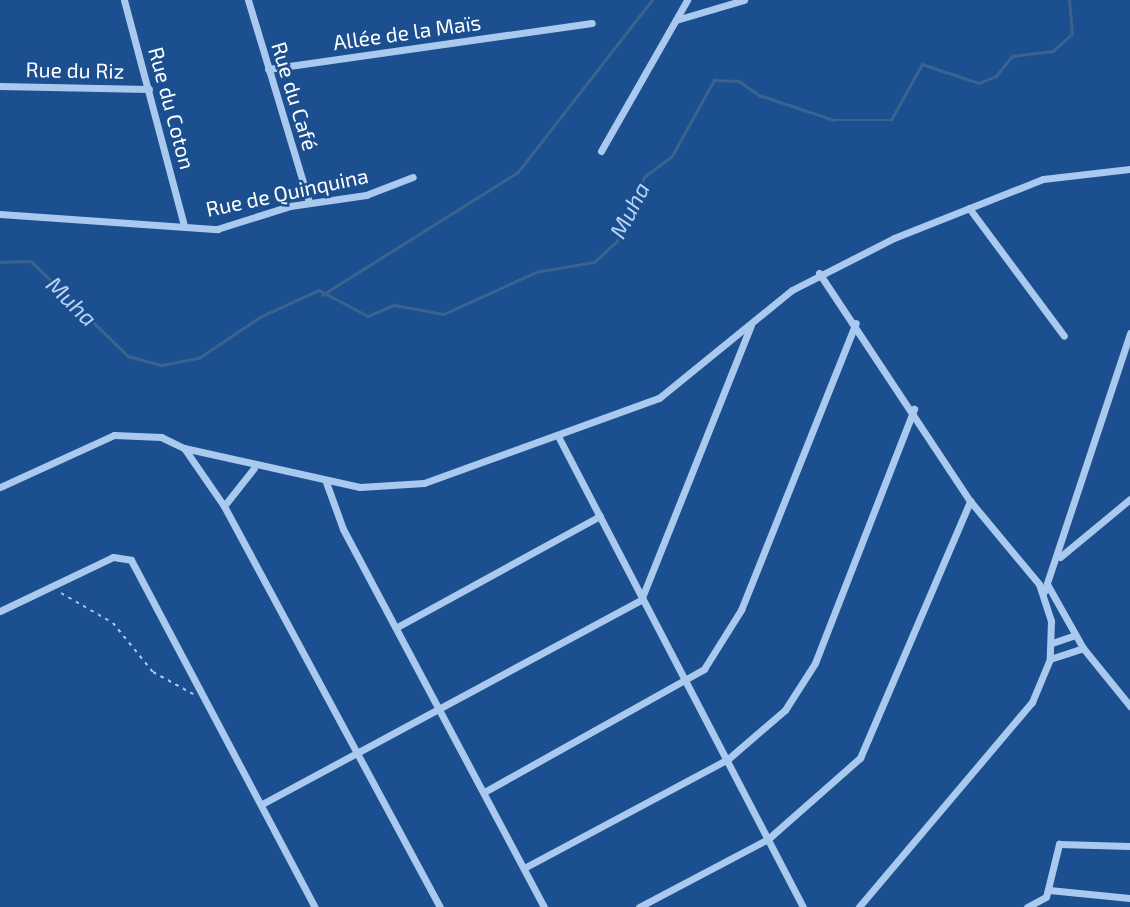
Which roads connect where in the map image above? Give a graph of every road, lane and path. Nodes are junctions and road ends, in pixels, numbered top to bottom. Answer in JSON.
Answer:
{"nodes":[{"id":1,"x":124,"y":0,"type":"edge"},
{"id":2,"x":247,"y":0,"type":"edge"},
{"id":3,"x":687,"y":0,"type":"edge"},
{"id":4,"x":744,"y":0,"type":"edge"},
{"id":5,"x":675,"y":20,"type":"junction"},
{"id":6,"x":592,"y":23,"type":"dead end"},
{"id":7,"x":268,"y":69,"type":"junction"},
{"id":8,"x":0,"y":86,"type":"edge"},
{"id":9,"x":149,"y":89,"type":"junction"},
{"id":10,"x":601,"y":151,"type":"dead end"},
{"id":11,"x":1130,"y":169,"type":"edge"},
{"id":12,"x":413,"y":177,"type":"dead end"},
{"id":13,"x":309,"y":202,"type":"junction"},
{"id":14,"x":969,"y":208,"type":"junction"},
{"id":15,"x":0,"y":214,"type":"edge"},
{"id":16,"x":184,"y":226,"type":"junction"},
{"id":17,"x":820,"y":273,"type":"junction"},
{"id":18,"x":753,"y":321,"type":"junction"},
{"id":19,"x":856,"y":323,"type":"junction"},
{"id":20,"x":1130,"y":333,"type":"edge"},
{"id":21,"x":1064,"y":337,"type":"dead end"},
{"id":22,"x":914,"y":409,"type":"junction"},
{"id":23,"x":559,"y":438,"type":"junction"},
{"id":24,"x":184,"y":448,"type":"junction"},
{"id":25,"x":254,"y":468,"type":"junction"},
{"id":26,"x":326,"y":482,"type":"junction"},
{"id":27,"x":0,"y":487,"type":"edge"},
{"id":28,"x":1130,"y":499,"type":"edge"},
{"id":29,"x":970,"y":501,"type":"junction"},
{"id":30,"x":224,"y":506,"type":"junction"},
{"id":31,"x":600,"y":516,"type":"junction"},
{"id":32,"x":1059,"y":558,"type":"junction"},
{"id":33,"x":1047,"y":584,"type":"junction"},
{"id":34,"x":53,"y":589,"type":"junction"},
{"id":35,"x":1044,"y":592,"type":"junction"},
{"id":36,"x":641,"y":600,"type":"junction"},
{"id":37,"x":0,"y":611,"type":"edge"},
{"id":38,"x":399,"y":626,"type":"junction"},
{"id":39,"x":1075,"y":635,"type":"junction"},
{"id":40,"x":1052,"y":643,"type":"junction"},
{"id":41,"x":1083,"y":648,"type":"junction"},
{"id":42,"x":1050,"y":659,"type":"junction"},
{"id":43,"x":685,"y":681,"type":"junction"},
{"id":44,"x":1130,"y":689,"type":"edge"},
{"id":45,"x":1122,"y":696,"type":"junction"},
{"id":46,"x":204,"y":697,"type":"junction"},
{"id":47,"x":1130,"y":706,"type":"edge"},
{"id":48,"x":441,"y":708,"type":"junction"},
{"id":49,"x":358,"y":753,"type":"junction"},
{"id":50,"x":728,"y":759,"type":"junction"},
{"id":51,"x":486,"y":791,"type":"junction"},
{"id":52,"x":262,"y":803,"type":"junction"},
{"id":53,"x":768,"y":839,"type":"junction"},
{"id":54,"x":1130,"y":846,"type":"edge"},
{"id":55,"x":524,"y":868,"type":"junction"},
{"id":56,"x":1049,"y":890,"type":"junction"},
{"id":57,"x":1130,"y":898,"type":"edge"},
{"id":58,"x":315,"y":907,"type":"edge"},
{"id":59,"x":440,"y":907,"type":"edge"},
{"id":60,"x":544,"y":907,"type":"edge"},
{"id":61,"x":639,"y":907,"type":"edge"},
{"id":62,"x":803,"y":907,"type":"edge"},
{"id":63,"x":859,"y":907,"type":"edge"},
{"id":64,"x":1027,"y":907,"type":"edge"}],
"edges":[{"from":1,"to":9,"type":"street","name":"Rue du Coton"},
{"from":2,"to":7,"type":"street","name":"Rue du Café"},
{"from":3,"to":5,"type":"street"},
{"from":4,"to":5,"type":"street"},
{"from":5,"to":10,"type":"street"},
{"from":6,"to":7,"type":"street","name":"Allée de la Maïs"},
{"from":7,"to":13,"type":"street","name":"Rue du Café"},
{"from":8,"to":9,"type":"street","name":"Rue du Riz"},
{"from":9,"to":16,"type":"street","name":"Rue du Coton"},
{"from":11,"to":14,"type":"street"},
{"from":12,"to":13,"type":"street","name":"Rue de Quinquina"},
{"from":13,"to":16,"type":"street","name":"Rue de Quinquina"},
{"from":14,"to":17,"type":"street"},
{"from":14,"to":21,"type":"street"},
{"from":15,"to":16,"type":"street","name":"Rue de Quinquina"},
{"from":17,"to":18,"type":"street"},
{"from":17,"to":19,"type":"street"},
{"from":18,"to":23,"type":"street"},
{"from":18,"to":36,"type":"street"},
{"from":19,"to":22,"type":"street"},
{"from":19,"to":43,"type":"street"},
{"from":20,"to":32,"type":"street"},
{"from":22,"to":29,"type":"street"},
{"from":22,"to":50,"type":"street"},
{"from":23,"to":26,"type":"street"},
{"from":23,"to":31,"type":"street"},
{"from":24,"to":25,"type":"street"},
{"from":24,"to":27,"type":"street"},
{"from":24,"to":30,"type":"street"},
{"from":25,"to":26,"type":"street"},
{"from":25,"to":30,"type":"street"},
{"from":26,"to":38,"type":"street"},
{"from":28,"to":32,"type":"street"},
{"from":29,"to":35,"type":"street"},
{"from":29,"to":53,"type":"street"},
{"from":30,"to":49,"type":"street"},
{"from":31,"to":36,"type":"street"},
{"from":31,"to":38,"type":"street"},
{"from":32,"to":33,"type":"street"},
{"from":33,"to":35,"type":"street"},
{"from":33,"to":39,"type":"street"},
{"from":34,"to":37,"type":"street"},
{"from":34,"to":46,"type":"path"},
{"from":34,"to":46,"type":"street"},
{"from":35,"to":40,"type":"street"},
{"from":36,"to":43,"type":"street"},
{"from":36,"to":48,"type":"street"},
{"from":38,"to":48,"type":"street"},
{"from":39,"to":40,"type":"street"},
{"from":39,"to":41,"type":"street"},
{"from":40,"to":42,"type":"street"},
{"from":41,"to":42,"type":"street"},
{"from":41,"to":45,"type":"street"},
{"from":42,"to":63,"type":"street"},
{"from":43,"to":50,"type":"street"},
{"from":43,"to":51,"type":"street"},
{"from":44,"to":45,"type":"street"},
{"from":45,"to":47,"type":"street"},
{"from":46,"to":52,"type":"street"},
{"from":48,"to":49,"type":"street"},
{"from":48,"to":51,"type":"street"},
{"from":49,"to":52,"type":"street"},
{"from":49,"to":59,"type":"street"},
{"from":50,"to":53,"type":"street"},
{"from":50,"to":55,"type":"street"},
{"from":51,"to":55,"type":"street"},
{"from":52,"to":58,"type":"street"},
{"from":53,"to":61,"type":"street"},
{"from":53,"to":62,"type":"street"},
{"from":54,"to":56,"type":"street"},
{"from":55,"to":60,"type":"street"},
{"from":56,"to":57,"type":"street"},
{"from":56,"to":64,"type":"street"}]}
